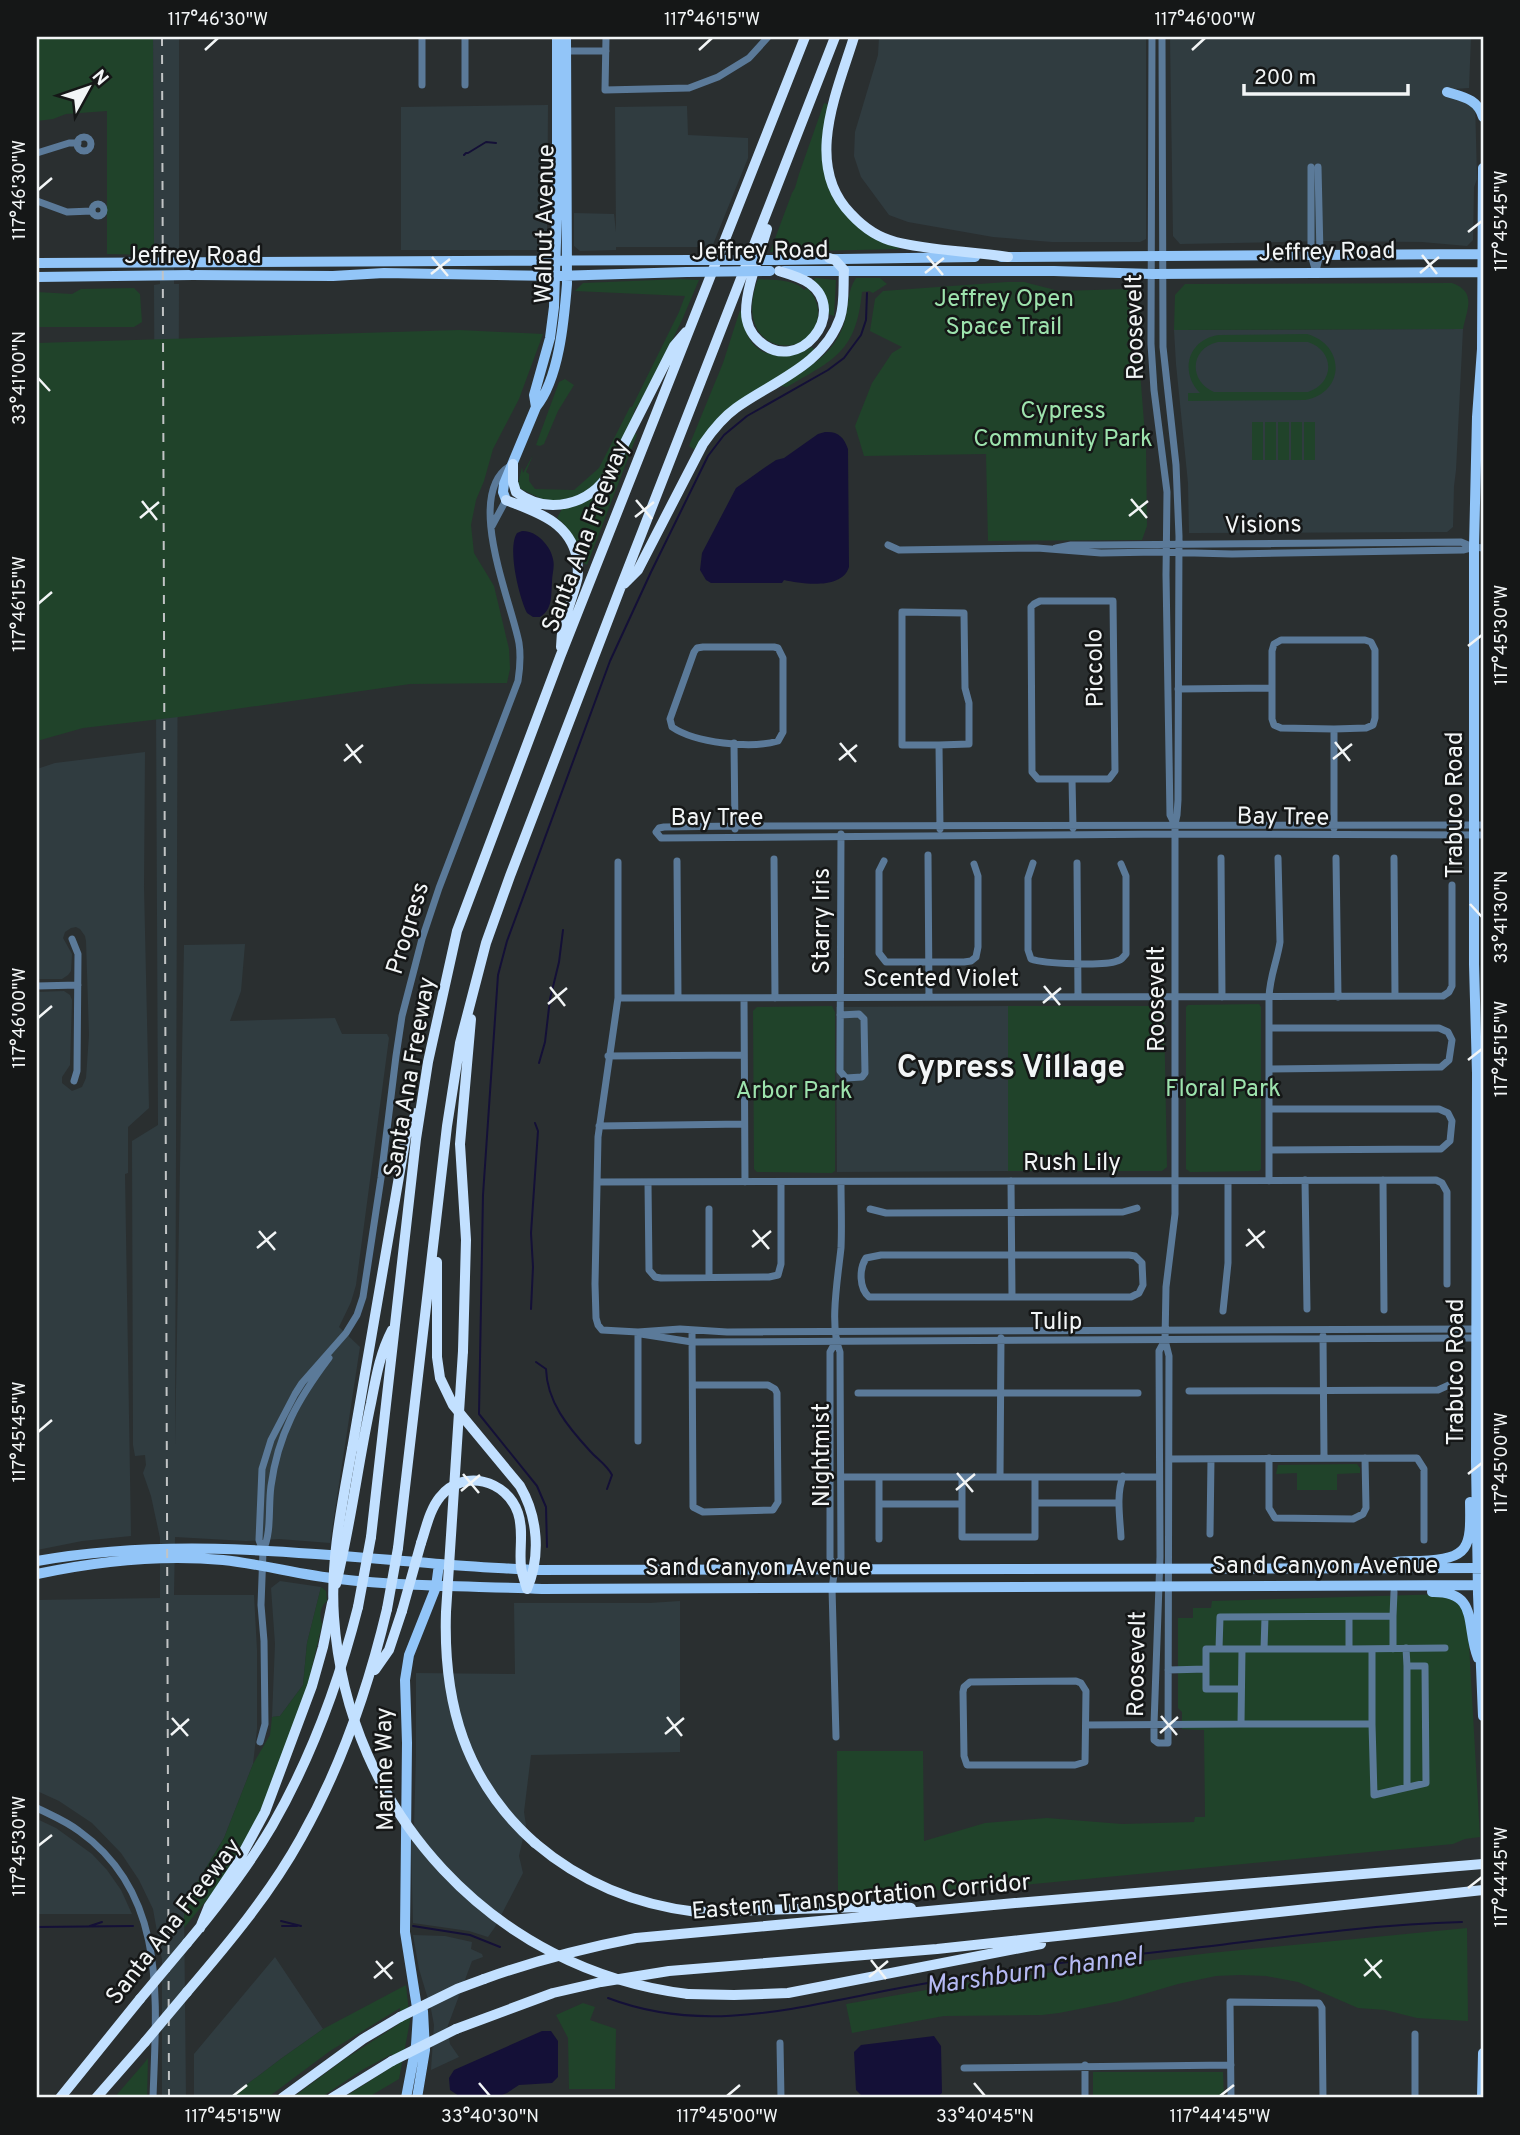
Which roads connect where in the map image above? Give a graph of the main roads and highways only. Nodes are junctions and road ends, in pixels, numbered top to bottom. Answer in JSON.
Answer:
{"nodes":[{"id":1,"x":557,"y":37,"type":"edge"},
{"id":2,"x":566,"y":37,"type":"edge"},
{"id":3,"x":805,"y":37,"type":"edge"},
{"id":4,"x":835,"y":37,"type":"edge"},
{"id":5,"x":854,"y":37,"type":"edge"},
{"id":6,"x":1447,"y":92,"type":"dead end"},
{"id":7,"x":1483,"y":117,"type":"edge"},
{"id":8,"x":785,"y":167,"type":"junction"},
{"id":9,"x":1483,"y":168,"type":"edge"},
{"id":10,"x":1483,"y":254,"type":"edge"},
{"id":11,"x":1008,"y":257,"type":"junction"},
{"id":12,"x":829,"y":258,"type":"junction"},
{"id":13,"x":449,"y":260,"type":"junction"},
{"id":14,"x":561,"y":261,"type":"junction"},
{"id":15,"x":37,"y":263,"type":"edge"},
{"id":16,"x":774,"y":267,"type":"junction"},
{"id":17,"x":844,"y":270,"type":"junction"},
{"id":18,"x":1483,"y":272,"type":"edge"},
{"id":19,"x":384,"y":274,"type":"junction"},
{"id":20,"x":556,"y":276,"type":"junction"},
{"id":21,"x":567,"y":276,"type":"junction"},
{"id":22,"x":37,"y":277,"type":"edge"},
{"id":23,"x":694,"y":322,"type":"junction"},
{"id":24,"x":536,"y":407,"type":"junction"},
{"id":25,"x":513,"y":464,"type":"junction"},
{"id":26,"x":506,"y":500,"type":"joint"},
{"id":27,"x":1479,"y":548,"type":"edge"},
{"id":28,"x":620,"y":589,"type":"junction"},
{"id":29,"x":561,"y":657,"type":"junction"},
{"id":30,"x":1479,"y":830,"type":"edge"},
{"id":31,"x":475,"y":980,"type":"junction"},
{"id":32,"x":1480,"y":1073,"type":"edge"},
{"id":33,"x":422,"y":1097,"type":"junction"},
{"id":34,"x":437,"y":1207,"type":"junction"},
{"id":35,"x":396,"y":1321,"type":"junction"},
{"id":36,"x":1479,"y":1336,"type":"edge"},
{"id":37,"x":1476,"y":1425,"type":"junction"},
{"id":38,"x":343,"y":1556,"type":"junction"},
{"id":39,"x":37,"y":1561,"type":"edge"},
{"id":40,"x":439,"y":1564,"type":"junction"},
{"id":41,"x":1380,"y":1568,"type":"junction"},
{"id":42,"x":1481,"y":1568,"type":"edge"},
{"id":43,"x":522,"y":1569,"type":"junction"},
{"id":44,"x":535,"y":1570,"type":"junction"},
{"id":45,"x":37,"y":1574,"type":"edge"},
{"id":46,"x":337,"y":1579,"type":"junction"},
{"id":47,"x":1481,"y":1585,"type":"edge"},
{"id":48,"x":1338,"y":1586,"type":"junction"},
{"id":49,"x":436,"y":1587,"type":"junction"},
{"id":50,"x":527,"y":1588,"type":"junction"},
{"id":51,"x":1480,"y":1665,"type":"junction"},
{"id":52,"x":371,"y":1675,"type":"junction"},
{"id":53,"x":1483,"y":1716,"type":"edge"},
{"id":54,"x":1483,"y":1864,"type":"edge"},
{"id":55,"x":1483,"y":1890,"type":"edge"},
{"id":56,"x":938,"y":1910,"type":"junction"},
{"id":57,"x":200,"y":1928,"type":"junction"},
{"id":58,"x":1114,"y":1931,"type":"junction"},
{"id":59,"x":413,"y":1978,"type":"junction"},
{"id":60,"x":1483,"y":2053,"type":"edge"},
{"id":61,"x":98,"y":2097,"type":"edge"},
{"id":62,"x":60,"y":2098,"type":"edge"},
{"id":63,"x":282,"y":2098,"type":"edge"},
{"id":64,"x":332,"y":2098,"type":"edge"},
{"id":65,"x":406,"y":2098,"type":"edge"},
{"id":66,"x":417,"y":2098,"type":"edge"},
{"id":67,"x":1482,"y":2098,"type":"edge"}],
"edges":[{"from":1,"to":14,"type":"main road","name":"Walnut Avenue"},
{"from":2,"to":14,"type":"main road","name":"Walnut Avenue"},
{"from":3,"to":23,"type":"highway","name":"Santa Ana Freeway"},
{"from":4,"to":8,"type":"highway","name":"Santa Ana Freeway"},
{"from":5,"to":11,"type":"highway"},
{"from":6,"to":7,"type":"main road"},
{"from":8,"to":16,"type":"highway"},
{"from":8,"to":28,"type":"highway","name":"Santa Ana Freeway"},
{"from":9,"to":10,"type":"main road","name":"Trabuco Road"},
{"from":10,"to":11,"type":"main road","name":"Jeffrey Road"},
{"from":10,"to":18,"type":"main road","name":"Trabuco Road"},
{"from":11,"to":12,"type":"main road","name":"Jeffrey Road"},
{"from":12,"to":16,"type":"main road","name":"Jeffrey Road"},
{"from":12,"to":17,"type":"highway"},
{"from":13,"to":14,"type":"main road","name":"Jeffrey Road"},
{"from":13,"to":15,"type":"main road","name":"Jeffrey Road"},
{"from":13,"to":19,"type":"main road"},
{"from":14,"to":16,"type":"main road","name":"Jeffrey Road","bridge":true},
{"from":14,"to":20,"type":"main road","name":"Walnut Avenue"},
{"from":14,"to":21,"type":"main road","name":"Walnut Avenue"},
{"from":16,"to":17,"type":"main road","name":"Jeffrey Road"},
{"from":16,"to":21,"type":"main road","name":"Jeffrey Road","bridge":true},
{"from":17,"to":18,"type":"main road","name":"Jeffrey Road"},
{"from":17,"to":28,"type":"highway"},
{"from":18,"to":27,"type":"main road","name":"Trabuco Road"},
{"from":19,"to":20,"type":"main road","name":"Jeffrey Road"},
{"from":19,"to":22,"type":"main road","name":"Jeffrey Road"},
{"from":20,"to":21,"type":"main road","name":"Jeffrey Road"},
{"from":20,"to":24,"type":"main road","name":"Walnut Avenue"},
{"from":21,"to":24,"type":"main road","name":"Walnut Avenue"},
{"from":23,"to":25,"type":"highway"},
{"from":23,"to":29,"type":"highway","name":"Santa Ana Freeway"},
{"from":24,"to":25,"type":"main road","name":"Walnut Avenue"},
{"from":25,"to":26,"type":"main road","name":"Walnut Avenue"},
{"from":26,"to":29,"type":"highway"},
{"from":27,"to":30,"type":"main road","name":"Trabuco Road"},
{"from":28,"to":31,"type":"highway","name":"Santa Ana Freeway"},
{"from":29,"to":33,"type":"highway","name":"Santa Ana Freeway"},
{"from":30,"to":32,"type":"main road","name":"Trabuco Road"},
{"from":31,"to":34,"type":"highway","name":"Santa Ana Freeway"},
{"from":31,"to":56,"type":"highway","bridge":true},
{"from":32,"to":36,"type":"main road","name":"Trabuco Road"},
{"from":33,"to":35,"type":"highway","name":"Santa Ana Freeway"},
{"from":33,"to":58,"type":"highway","bridge":true},
{"from":34,"to":44,"type":"highway"},
{"from":34,"to":52,"type":"highway","name":"Santa Ana Freeway","bridge":true},
{"from":35,"to":38,"type":"highway"},
{"from":35,"to":57,"type":"highway","name":"Santa Ana Freeway","bridge":true},
{"from":36,"to":37,"type":"main road","name":"Trabuco Road"},
{"from":37,"to":41,"type":"main road"},
{"from":37,"to":42,"type":"main road","name":"Trabuco Road"},
{"from":38,"to":39,"type":"main road","name":"Sand Canyon Avenue"},
{"from":38,"to":40,"type":"main road","name":"Sand Canyon Avenue"},
{"from":38,"to":46,"type":"highway"},
{"from":40,"to":43,"type":"main road","name":"Sand Canyon Avenue"},
{"from":40,"to":49,"type":"main road","name":"Marine Way"},
{"from":41,"to":42,"type":"main road","name":"Sand Canyon Avenue"},
{"from":41,"to":44,"type":"main road","name":"Sand Canyon Avenue"},
{"from":42,"to":47,"type":"main road","name":"Trabuco Road"},
{"from":43,"to":44,"type":"main road","name":"Sand Canyon Avenue"},
{"from":43,"to":50,"type":"highway"},
{"from":43,"to":52,"type":"highway","bridge":true},
{"from":44,"to":50,"type":"highway"},
{"from":45,"to":46,"type":"main road","name":"Sand Canyon Avenue"},
{"from":46,"to":49,"type":"main road","name":"Sand Canyon Avenue"},
{"from":46,"to":57,"type":"highway"},
{"from":47,"to":48,"type":"main road","name":"Sand Canyon Avenue"},
{"from":47,"to":51,"type":"main road","name":"Trabuco Road"},
{"from":48,"to":50,"type":"main road","name":"Sand Canyon Avenue"},
{"from":48,"to":51,"type":"main road"},
{"from":49,"to":50,"type":"main road","name":"Sand Canyon Avenue"},
{"from":49,"to":59,"type":"main road","name":"Marine Way"},
{"from":51,"to":53,"type":"main road"},
{"from":52,"to":61,"type":"highway","name":"Santa Ana Freeway","bridge":true},
{"from":54,"to":56,"type":"highway","name":"Eastern Transportation Corridor"},
{"from":55,"to":58,"type":"highway"},
{"from":56,"to":63,"type":"highway","name":"Eastern Transportation Corridor","bridge":true},
{"from":57,"to":62,"type":"highway","name":"Santa Ana Freeway","bridge":true},
{"from":58,"to":64,"type":"highway","bridge":true},
{"from":59,"to":65,"type":"main road","name":"Marine Way"},
{"from":59,"to":66,"type":"main road","name":"Marine Way"},
{"from":60,"to":67,"type":"main road"}]}
